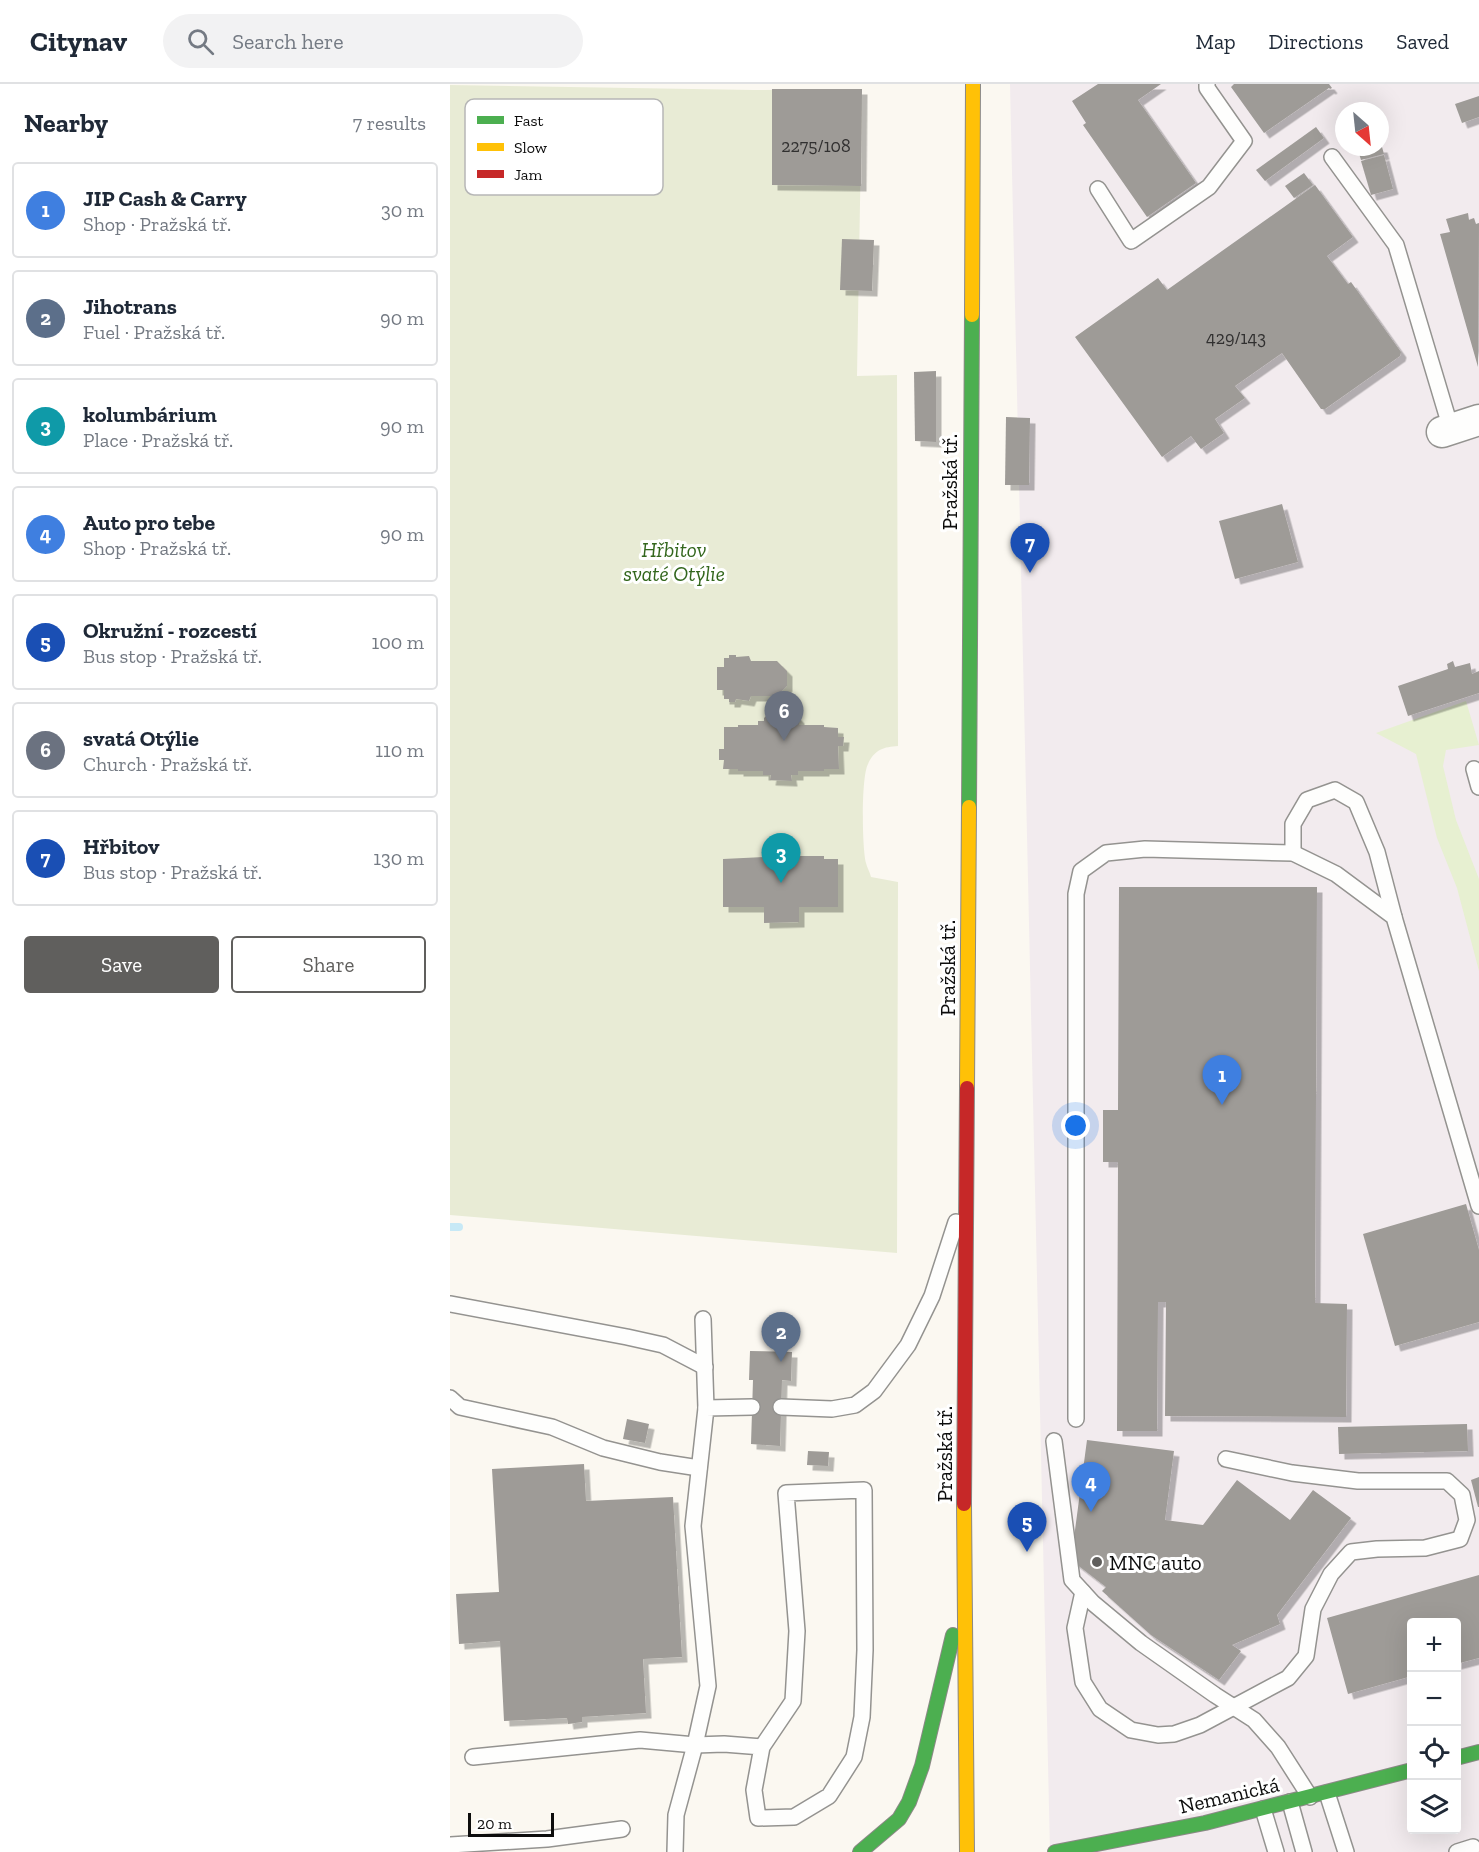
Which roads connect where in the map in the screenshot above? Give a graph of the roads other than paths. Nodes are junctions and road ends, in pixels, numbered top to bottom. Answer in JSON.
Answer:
{"nodes":[{"id":1,"x":973,"y":84,"type":"edge"},
{"id":2,"x":1207,"y":84,"type":"edge"},
{"id":3,"x":1332,"y":157,"type":"dead end"},
{"id":4,"x":1098,"y":189,"type":"dead end"},
{"id":5,"x":1458,"y":427,"type":"edge"},
{"id":6,"x":1474,"y":769,"type":"dead end"},
{"id":7,"x":1479,"y":787,"type":"edge"},
{"id":8,"x":1293,"y":853,"type":"junction"},
{"id":9,"x":1394,"y":917,"type":"junction"},
{"id":10,"x":966,"y":1188,"type":"junction"},
{"id":11,"x":1479,"y":1206,"type":"edge"},
{"id":12,"x":450,"y":1304,"type":"edge"},
{"id":13,"x":703,"y":1319,"type":"dead end"},
{"id":14,"x":705,"y":1367,"type":"junction"},
{"id":15,"x":450,"y":1398,"type":"edge"},
{"id":16,"x":752,"y":1407,"type":"dead end"},
{"id":17,"x":781,"y":1407,"type":"dead end"},
{"id":18,"x":706,"y":1408,"type":"junction"},
{"id":19,"x":1076,"y":1419,"type":"dead end"},
{"id":20,"x":1054,"y":1440,"type":"dead end"},
{"id":21,"x":1226,"y":1459,"type":"dead end"},
{"id":22,"x":699,"y":1467,"type":"junction"},
{"id":23,"x":964,"y":1587,"type":"junction"},
{"id":24,"x":1083,"y":1592,"type":"junction"},
{"id":25,"x":1232,"y":1706,"type":"junction"},
{"id":26,"x":695,"y":1745,"type":"junction"},
{"id":27,"x":762,"y":1747,"type":"junction"},
{"id":28,"x":1479,"y":1752,"type":"edge"},
{"id":29,"x":472,"y":1757,"type":"dead end"},
{"id":30,"x":1461,"y":1757,"type":"edge"},
{"id":31,"x":1407,"y":1771,"type":"edge"},
{"id":32,"x":1327,"y":1793,"type":"junction"},
{"id":33,"x":1310,"y":1797,"type":"junction"},
{"id":34,"x":1290,"y":1802,"type":"junction"},
{"id":35,"x":1263,"y":1809,"type":"junction"},
{"id":36,"x":622,"y":1829,"type":"dead end"},
{"id":37,"x":1145,"y":1834,"type":"junction"},
{"id":38,"x":450,"y":1845,"type":"edge"},
{"id":39,"x":1473,"y":1847,"type":"dead end"},
{"id":40,"x":675,"y":1852,"type":"edge"},
{"id":41,"x":860,"y":1852,"type":"edge"},
{"id":42,"x":967,"y":1852,"type":"edge"},
{"id":43,"x":1055,"y":1852,"type":"edge"},
{"id":44,"x":1150,"y":1852,"type":"edge"},
{"id":45,"x":1276,"y":1852,"type":"edge"},
{"id":46,"x":1304,"y":1852,"type":"edge"},
{"id":47,"x":1346,"y":1852,"type":"edge"},
{"id":48,"x":1457,"y":1852,"type":"edge"}],
"edges":[{"from":1,"to":10,"type":"main road","name":"Pražská tř."},
{"from":2,"to":4,"type":"lane"},
{"from":3,"to":5,"type":"lane"},
{"from":6,"to":7,"type":"lane"},
{"from":8,"to":9,"type":"lane"},
{"from":8,"to":9,"type":"lane"},
{"from":8,"to":19,"type":"lane"},
{"from":9,"to":11,"type":"lane"},
{"from":10,"to":17,"type":"lane"},
{"from":10,"to":23,"type":"main road","name":"Pražská tř."},
{"from":12,"to":14,"type":"lane"},
{"from":13,"to":14,"type":"lane"},
{"from":14,"to":18,"type":"lane"},
{"from":15,"to":22,"type":"lane"},
{"from":16,"to":18,"type":"lane"},
{"from":18,"to":22,"type":"lane"},
{"from":20,"to":24,"type":"lane"},
{"from":21,"to":25,"type":"lane"},
{"from":22,"to":26,"type":"lane"},
{"from":23,"to":41,"type":"main road"},
{"from":23,"to":42,"type":"main road","name":"Pražská tř."},
{"from":24,"to":25,"type":"lane"},
{"from":24,"to":25,"type":"lane"},
{"from":25,"to":33,"type":"lane"},
{"from":26,"to":27,"type":"lane"},
{"from":26,"to":29,"type":"lane"},
{"from":26,"to":40,"type":"lane"},
{"from":27,"to":27,"type":"lane"},
{"from":28,"to":30,"type":"main road"},
{"from":31,"to":32,"type":"main road","name":"Nemanická"},
{"from":32,"to":33,"type":"main road","name":"Nemanická"},
{"from":32,"to":47,"type":"lane"},
{"from":33,"to":34,"type":"main road","name":"Nemanická"},
{"from":34,"to":35,"type":"main road","name":"Nemanická"},
{"from":34,"to":46,"type":"lane"},
{"from":35,"to":37,"type":"main road","name":"Nemanická"},
{"from":35,"to":45,"type":"lane"},
{"from":36,"to":38,"type":"lane"},
{"from":37,"to":43,"type":"main road","name":"Nemanická"},
{"from":37,"to":44,"type":"lane"},
{"from":39,"to":48,"type":"lane"}]}
